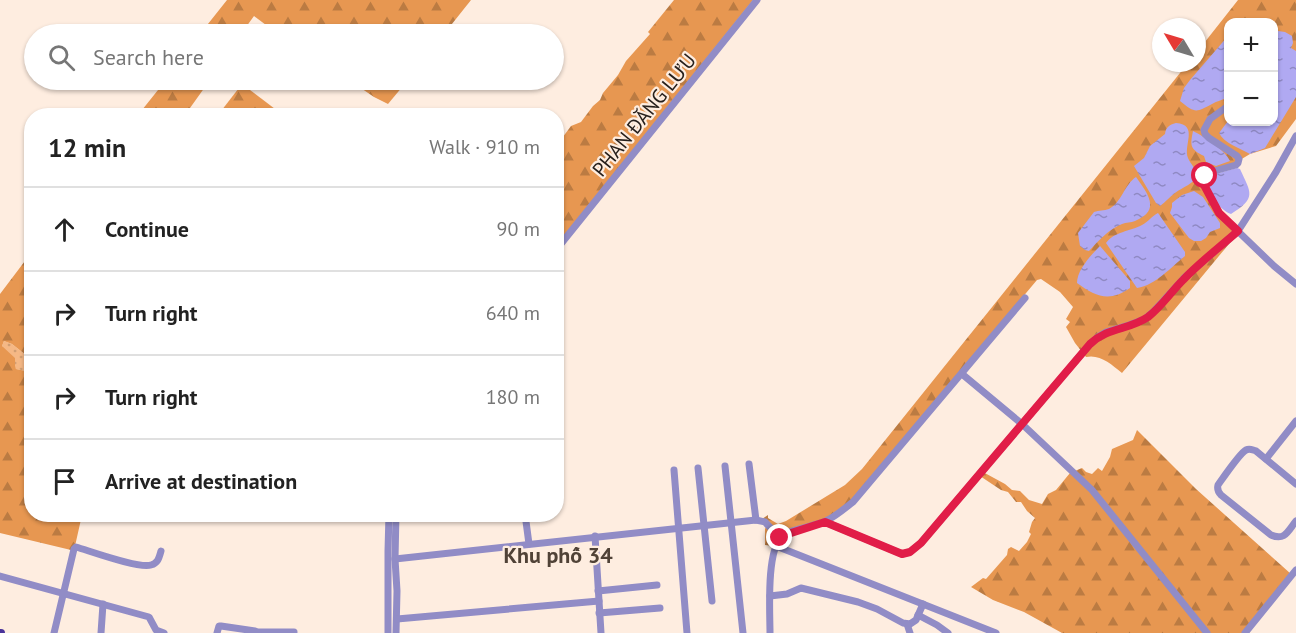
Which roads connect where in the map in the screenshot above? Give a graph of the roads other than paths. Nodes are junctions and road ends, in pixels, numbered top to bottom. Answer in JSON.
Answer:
{"nodes":[{"id":1,"x":757,"y":0,"type":"edge"},
{"id":2,"x":1224,"y":110,"type":"edge"},
{"id":3,"x":1296,"y":136,"type":"edge"},
{"id":4,"x":1238,"y":231,"type":"junction"},
{"id":5,"x":564,"y":240,"type":"edge"},
{"id":6,"x":1296,"y":284,"type":"edge"},
{"id":7,"x":1025,"y":298,"type":"dead end"},
{"id":8,"x":962,"y":374,"type":"junction"},
{"id":9,"x":1296,"y":422,"type":"edge"},
{"id":10,"x":1022,"y":424,"type":"junction"},
{"id":11,"x":1266,"y":459,"type":"junction"},
{"id":12,"x":749,"y":464,"type":"dead end"},
{"id":13,"x":725,"y":466,"type":"dead end"},
{"id":14,"x":698,"y":468,"type":"dead end"},
{"id":15,"x":674,"y":470,"type":"dead end"},
{"id":16,"x":1296,"y":484,"type":"edge"},
{"id":17,"x":756,"y":520,"type":"junction"},
{"id":18,"x":1296,"y":521,"type":"edge"},
{"id":19,"x":390,"y":522,"type":"edge"},
{"id":20,"x":396,"y":522,"type":"edge"},
{"id":21,"x":526,"y":522,"type":"edge"},
{"id":22,"x":825,"y":522,"type":"junction"},
{"id":23,"x":732,"y":523,"type":"junction"},
{"id":24,"x":704,"y":526,"type":"junction"},
{"id":25,"x":678,"y":529,"type":"junction"},
{"id":26,"x":595,"y":536,"type":"junction"},
{"id":27,"x":780,"y":538,"type":"junction"},
{"id":28,"x":529,"y":544,"type":"junction"},
{"id":29,"x":776,"y":546,"type":"junction"},
{"id":30,"x":161,"y":551,"type":"dead end"},
{"id":31,"x":395,"y":559,"type":"junction"},
{"id":32,"x":1296,"y":570,"type":"edge"},
{"id":33,"x":0,"y":576,"type":"edge"},
{"id":34,"x":657,"y":585,"type":"dead end"},
{"id":35,"x":598,"y":591,"type":"junction"},
{"id":36,"x":63,"y":592,"type":"junction"},
{"id":37,"x":770,"y":596,"type":"junction"},
{"id":38,"x":599,"y":601,"type":"junction"},
{"id":39,"x":712,"y":601,"type":"dead end"},
{"id":40,"x":103,"y":604,"type":"junction"},
{"id":41,"x":923,"y":604,"type":"junction"},
{"id":42,"x":660,"y":608,"type":"dead end"},
{"id":43,"x":600,"y":613,"type":"junction"},
{"id":44,"x":918,"y":615,"type":"junction"},
{"id":45,"x":397,"y":619,"type":"junction"},
{"id":46,"x":907,"y":624,"type":"junction"},
{"id":47,"x":294,"y":632,"type":"edge"},
{"id":48,"x":54,"y":633,"type":"edge"},
{"id":49,"x":101,"y":633,"type":"edge"},
{"id":50,"x":164,"y":633,"type":"edge"},
{"id":51,"x":217,"y":633,"type":"edge"},
{"id":52,"x":258,"y":633,"type":"edge"},
{"id":53,"x":388,"y":633,"type":"edge"},
{"id":54,"x":396,"y":633,"type":"edge"},
{"id":55,"x":601,"y":633,"type":"edge"},
{"id":56,"x":687,"y":633,"type":"edge"},
{"id":57,"x":743,"y":633,"type":"edge"},
{"id":58,"x":770,"y":633,"type":"edge"},
{"id":59,"x":910,"y":633,"type":"edge"},
{"id":60,"x":948,"y":633,"type":"edge"},
{"id":61,"x":996,"y":633,"type":"edge"},
{"id":62,"x":1207,"y":633,"type":"edge"},
{"id":63,"x":1245,"y":633,"type":"edge"}],
"edges":[{"from":1,"to":5,"type":"street","name":"PHAN ĐĂNG LƯU"},
{"from":2,"to":4,"type":"street"},
{"from":3,"to":4,"type":"street"},
{"from":4,"to":6,"type":"street"},
{"from":4,"to":10,"type":"street"},
{"from":7,"to":8,"type":"street"},
{"from":8,"to":10,"type":"street"},
{"from":8,"to":22,"type":"street"},
{"from":9,"to":11,"type":"street"},
{"from":10,"to":22,"type":"street"},
{"from":10,"to":62,"type":"street"},
{"from":11,"to":16,"type":"street"},
{"from":11,"to":18,"type":"street"},
{"from":12,"to":17,"type":"street"},
{"from":13,"to":23,"type":"street"},
{"from":14,"to":24,"type":"street"},
{"from":15,"to":25,"type":"street"},
{"from":17,"to":23,"type":"street"},
{"from":17,"to":27,"type":"street"},
{"from":19,"to":53,"type":"street"},
{"from":20,"to":31,"type":"street"},
{"from":21,"to":28,"type":"street"},
{"from":22,"to":27,"type":"street"},
{"from":23,"to":24,"type":"street"},
{"from":23,"to":57,"type":"street"},
{"from":24,"to":25,"type":"street"},
{"from":24,"to":39,"type":"street"},
{"from":25,"to":26,"type":"street"},
{"from":25,"to":56,"type":"street"},
{"from":26,"to":28,"type":"street"},
{"from":26,"to":35,"type":"street"},
{"from":27,"to":29,"type":"street"},
{"from":28,"to":31,"type":"street"},
{"from":29,"to":37,"type":"street"},
{"from":29,"to":41,"type":"street"},
{"from":30,"to":36,"type":"street"},
{"from":31,"to":45,"type":"street"},
{"from":32,"to":63,"type":"street"},
{"from":33,"to":36,"type":"street"},
{"from":34,"to":35,"type":"street"},
{"from":35,"to":38,"type":"street"},
{"from":36,"to":40,"type":"street"},
{"from":36,"to":48,"type":"street"},
{"from":37,"to":46,"type":"street"},
{"from":37,"to":58,"type":"street"},
{"from":38,"to":43,"type":"street"},
{"from":38,"to":45,"type":"street"},
{"from":40,"to":49,"type":"street"},
{"from":40,"to":50,"type":"street"},
{"from":41,"to":44,"type":"street"},
{"from":41,"to":61,"type":"street"},
{"from":42,"to":43,"type":"street"},
{"from":43,"to":55,"type":"street"},
{"from":44,"to":46,"type":"street"},
{"from":44,"to":60,"type":"street"},
{"from":45,"to":54,"type":"street"},
{"from":46,"to":59,"type":"street"},
{"from":47,"to":52,"type":"street"},
{"from":51,"to":52,"type":"street"}]}
